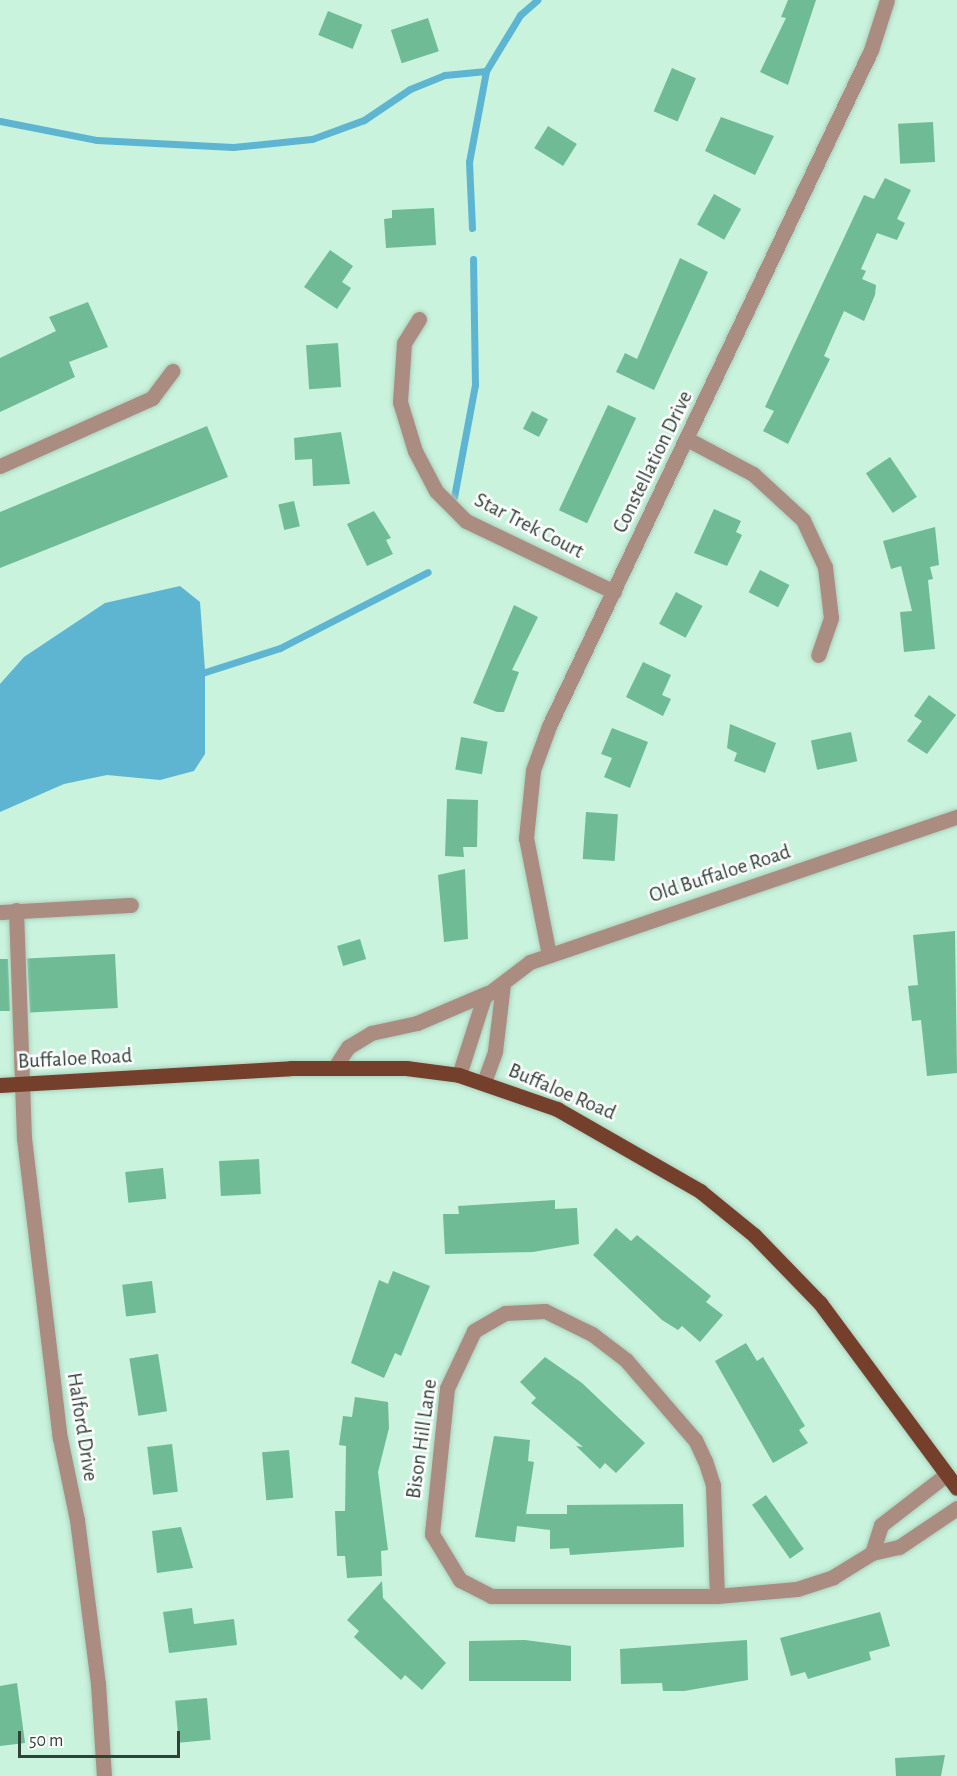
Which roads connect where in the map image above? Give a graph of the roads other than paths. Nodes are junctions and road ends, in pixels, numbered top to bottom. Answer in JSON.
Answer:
{"nodes":[{"id":1,"x":887,"y":0,"type":"edge"},
{"id":2,"x":419,"y":319,"type":"dead end"},
{"id":3,"x":172,"y":371,"type":"dead end"},
{"id":4,"x":687,"y":440,"type":"junction"},
{"id":5,"x":0,"y":466,"type":"edge"},
{"id":6,"x":614,"y":591,"type":"junction"},
{"id":7,"x":818,"y":655,"type":"dead end"},
{"id":8,"x":957,"y":817,"type":"edge"},
{"id":9,"x":131,"y":905,"type":"dead end"},
{"id":10,"x":16,"y":910,"type":"junction"},
{"id":11,"x":0,"y":912,"type":"edge"},
{"id":12,"x":549,"y":955,"type":"junction"},
{"id":13,"x":498,"y":987,"type":"junction"},
{"id":14,"x":335,"y":1067,"type":"junction"},
{"id":15,"x":459,"y":1075,"type":"junction"},
{"id":16,"x":484,"y":1082,"type":"junction"},
{"id":17,"x":23,"y":1084,"type":"junction"},
{"id":18,"x":0,"y":1085,"type":"edge"},
{"id":19,"x":947,"y":1474,"type":"junction"},
{"id":20,"x":957,"y":1488,"type":"edge"},
{"id":21,"x":957,"y":1508,"type":"edge"},
{"id":22,"x":872,"y":1553,"type":"junction"},
{"id":23,"x":717,"y":1596,"type":"junction"},
{"id":24,"x":104,"y":1776,"type":"edge"}],
"edges":[{"from":1,"to":4,"type":"street","name":"Constellation Drive"},
{"from":2,"to":6,"type":"street","name":"Star Trek Court"},
{"from":3,"to":5,"type":"street"},
{"from":4,"to":6,"type":"street","name":"Constellation Drive"},
{"from":4,"to":7,"type":"street"},
{"from":6,"to":12,"type":"street","name":"Constellation Drive"},
{"from":8,"to":12,"type":"street","name":"Old Buffaloe Road"},
{"from":9,"to":10,"type":"street"},
{"from":10,"to":11,"type":"street"},
{"from":10,"to":17,"type":"street","name":"Halford Drive"},
{"from":12,"to":13,"type":"street","name":"Old Buffaloe Road"},
{"from":13,"to":14,"type":"street"},
{"from":13,"to":15,"type":"street","name":"Old Buffaloe Road"},
{"from":13,"to":16,"type":"street"},
{"from":14,"to":15,"type":"main road","name":"Buffaloe Road"},
{"from":14,"to":17,"type":"main road","name":"Buffaloe Road"},
{"from":15,"to":16,"type":"main road","name":"Buffaloe Road"},
{"from":16,"to":19,"type":"main road","name":"Buffaloe Road"},
{"from":17,"to":18,"type":"main road","name":"Buffaloe Road"},
{"from":17,"to":24,"type":"street","name":"Halford Drive"},
{"from":19,"to":20,"type":"main road","name":"Buffaloe Road"},
{"from":19,"to":22,"type":"street"},
{"from":21,"to":22,"type":"street","name":"Bison Hill Lane"},
{"from":22,"to":23,"type":"street","name":"Bison Hill Lane"},
{"from":23,"to":23,"type":"street","name":"Bison Hill Lane"}]}
